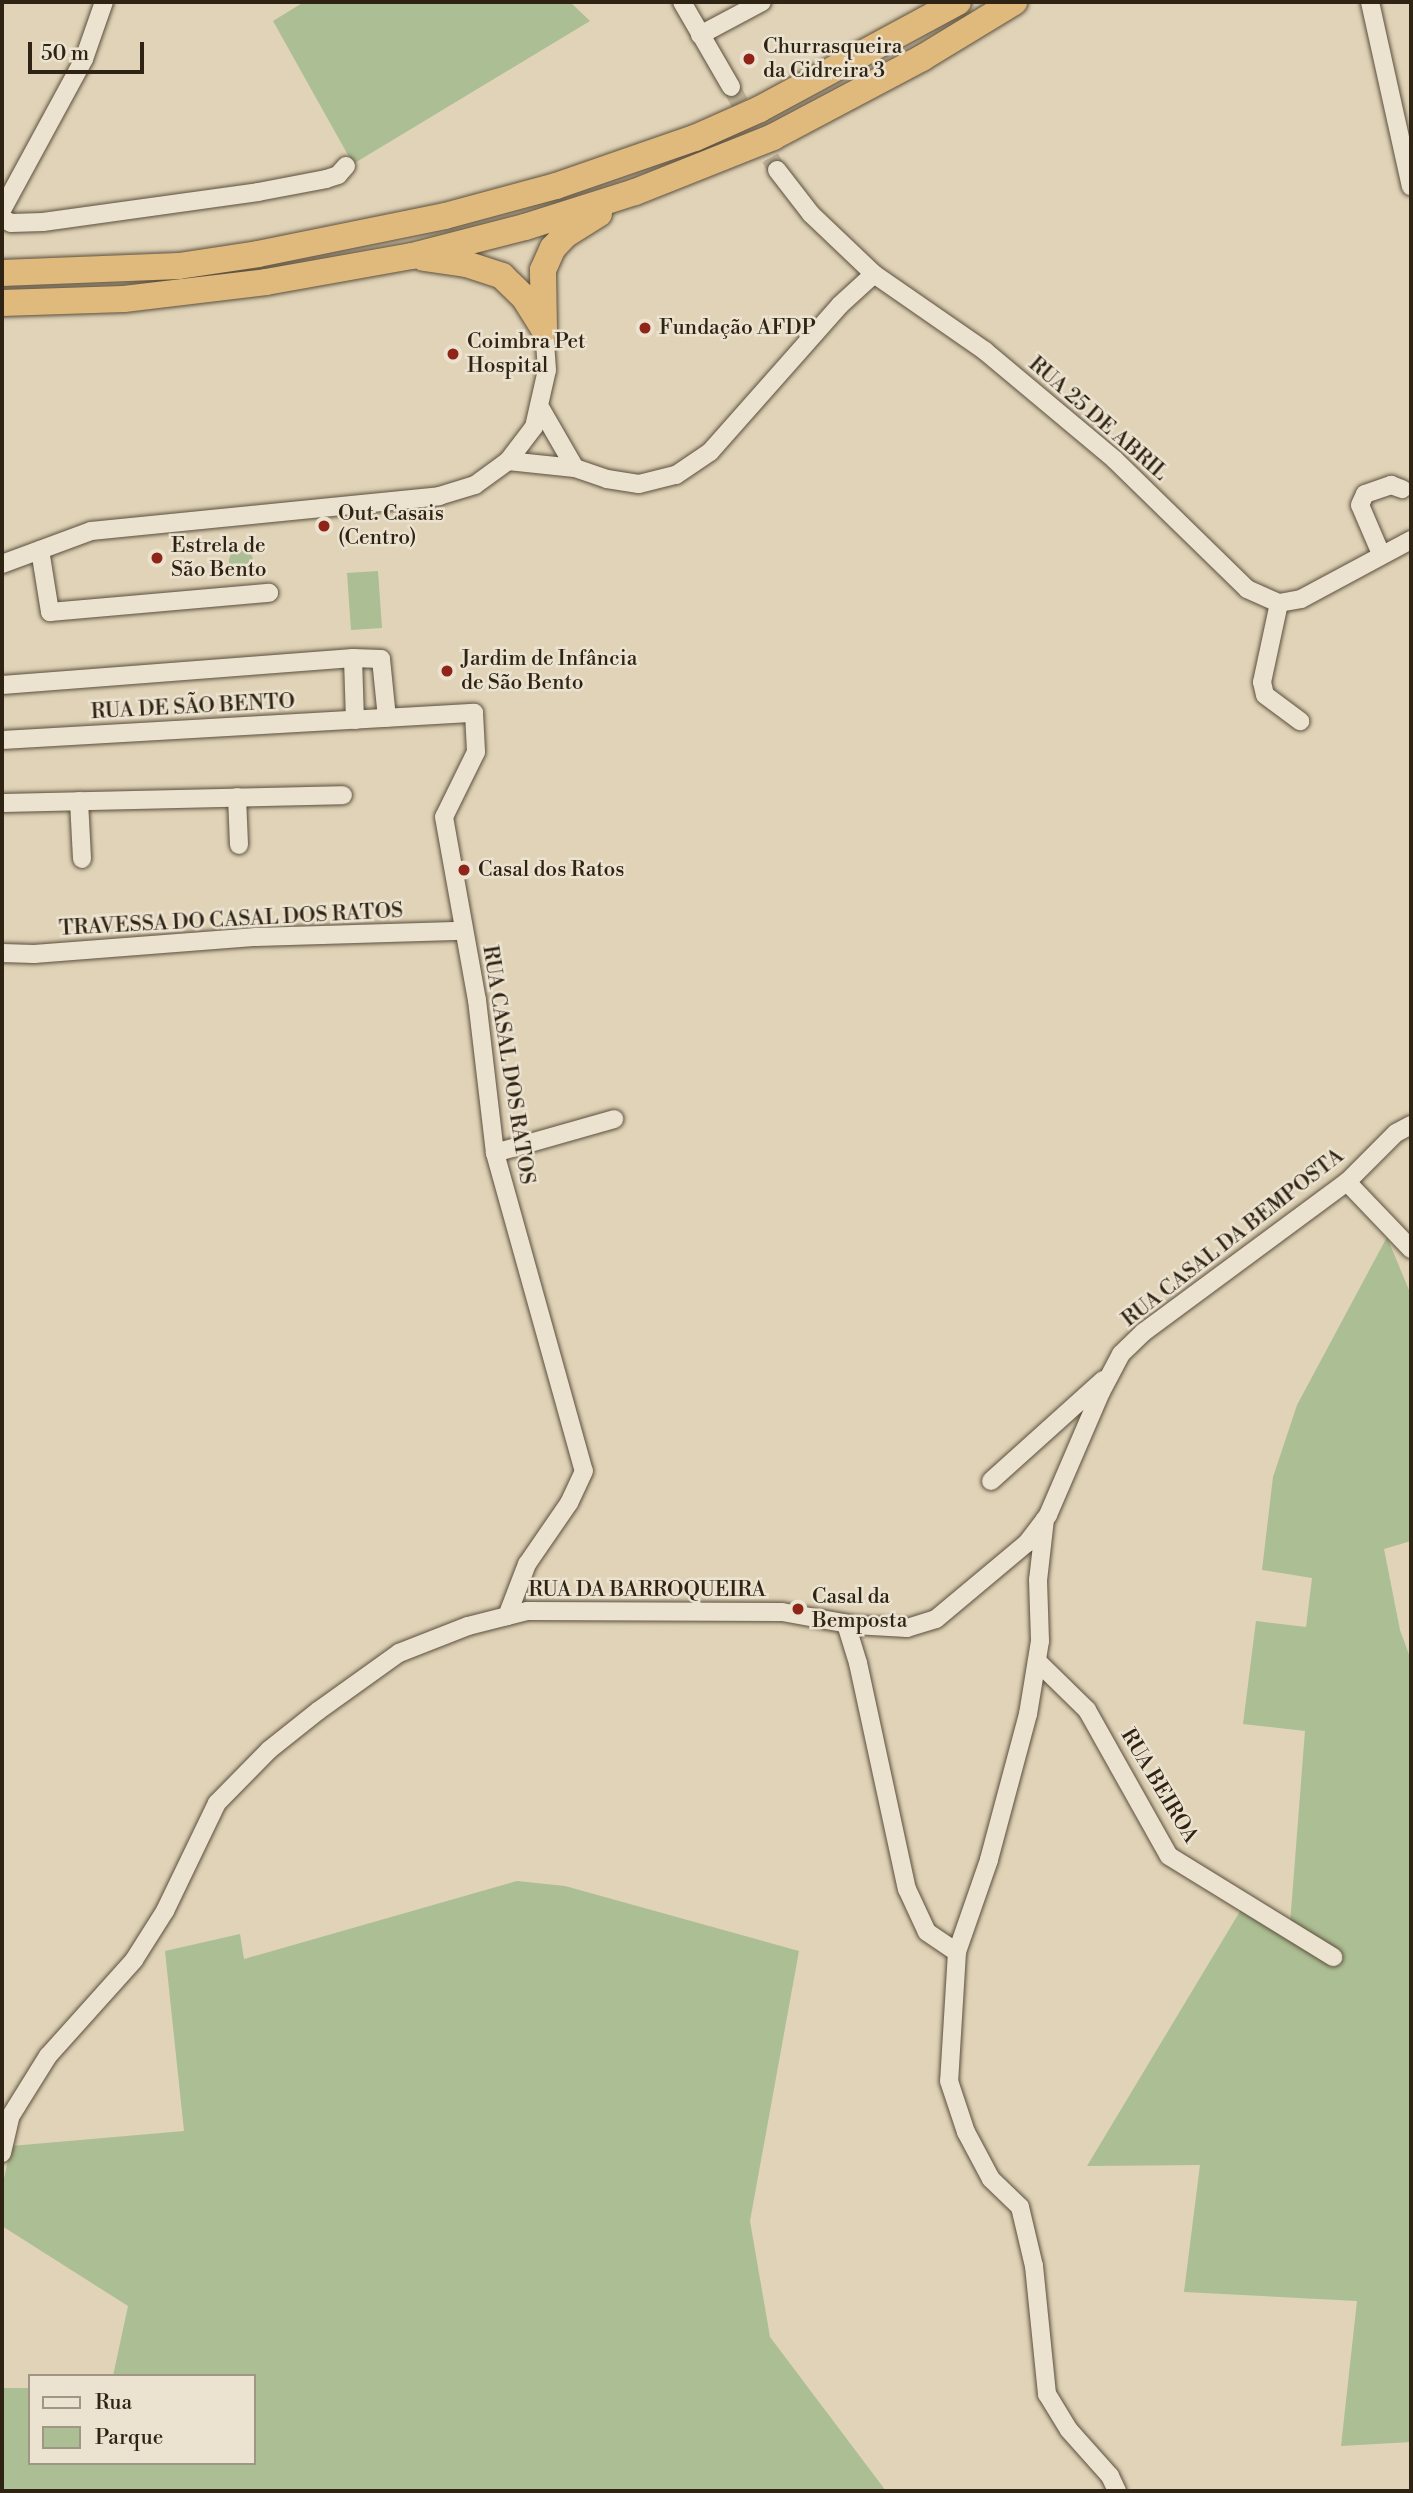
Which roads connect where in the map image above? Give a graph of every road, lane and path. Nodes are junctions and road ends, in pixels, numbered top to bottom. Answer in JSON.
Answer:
{"nodes":[{"id":1,"x":104,"y":2,"type":"edge"},
{"id":2,"x":682,"y":2,"type":"edge"},
{"id":3,"x":762,"y":2,"type":"edge"},
{"id":4,"x":958,"y":2,"type":"edge"},
{"id":5,"x":1014,"y":2,"type":"edge"},
{"id":6,"x":1370,"y":2,"type":"edge"},
{"id":7,"x":701,"y":35,"type":"junction"},
{"id":8,"x":731,"y":87,"type":"tunnel mouth"},
{"id":9,"x":346,"y":166,"type":"dead end"},
{"id":10,"x":778,"y":170,"type":"tunnel mouth"},
{"id":11,"x":1411,"y":187,"type":"edge"},
{"id":12,"x":635,"y":192,"type":"junction"},
{"id":13,"x":2,"y":210,"type":"edge"},
{"id":14,"x":2,"y":218,"type":"edge"},
{"id":15,"x":412,"y":256,"type":"junction"},
{"id":16,"x":2,"y":272,"type":"edge"},
{"id":17,"x":874,"y":274,"type":"junction"},
{"id":18,"x":2,"y":303,"type":"edge"},
{"id":19,"x":544,"y":329,"type":"junction"},
{"id":20,"x":541,"y":409,"type":"junction"},
{"id":21,"x":557,"y":439,"type":"junction"},
{"id":22,"x":509,"y":461,"type":"junction"},
{"id":23,"x":543,"y":465,"type":"junction"},
{"id":24,"x":575,"y":468,"type":"junction"},
{"id":25,"x":1402,"y":489,"type":"dead end"},
{"id":26,"x":1411,"y":540,"type":"edge"},
{"id":27,"x":40,"y":550,"type":"junction"},
{"id":28,"x":1381,"y":554,"type":"junction"},
{"id":29,"x":2,"y":564,"type":"edge"},
{"id":30,"x":269,"y":593,"type":"dead end"},
{"id":31,"x":1279,"y":603,"type":"junction"},
{"id":32,"x":352,"y":658,"type":"junction"},
{"id":33,"x":2,"y":685,"type":"edge"},
{"id":34,"x":387,"y":718,"type":"junction"},
{"id":35,"x":355,"y":720,"type":"junction"},
{"id":36,"x":1300,"y":721,"type":"dead end"},
{"id":37,"x":2,"y":740,"type":"edge"},
{"id":38,"x":343,"y":795,"type":"dead end"},
{"id":39,"x":237,"y":797,"type":"junction"},
{"id":40,"x":79,"y":801,"type":"junction"},
{"id":41,"x":2,"y":803,"type":"edge"},
{"id":42,"x":240,"y":845,"type":"dead end"},
{"id":43,"x":82,"y":859,"type":"dead end"},
{"id":44,"x":463,"y":930,"type":"junction"},
{"id":45,"x":2,"y":953,"type":"edge"},
{"id":46,"x":614,"y":1119,"type":"dead end"},
{"id":47,"x":1411,"y":1125,"type":"edge"},
{"id":48,"x":495,"y":1153,"type":"junction"},
{"id":49,"x":1347,"y":1182,"type":"junction"},
{"id":50,"x":1411,"y":1249,"type":"edge"},
{"id":51,"x":1112,"y":1371,"type":"junction"},
{"id":52,"x":991,"y":1480,"type":"dead end"},
{"id":53,"x":1047,"y":1517,"type":"junction"},
{"id":54,"x":507,"y":1616,"type":"junction"},
{"id":55,"x":846,"y":1624,"type":"junction"},
{"id":56,"x":1037,"y":1661,"type":"junction"},
{"id":57,"x":957,"y":1952,"type":"junction"},
{"id":58,"x":1333,"y":1957,"type":"dead end"},
{"id":59,"x":2,"y":2153,"type":"edge"},
{"id":60,"x":1118,"y":2491,"type":"edge"}],
"edges":[{"from":1,"to":13,"type":"street"},
{"from":2,"to":7,"type":"street"},
{"from":3,"to":7,"type":"street"},
{"from":4,"to":16,"type":"highway"},
{"from":5,"to":12,"type":"highway"},
{"from":6,"to":11,"type":"street"},
{"from":7,"to":8,"type":"street"},
{"from":9,"to":14,"type":"street"},
{"from":10,"to":17,"type":"street","name":"RUA 25 DE ABRIL"},
{"from":12,"to":15,"type":"highway"},
{"from":12,"to":19,"type":"highway"},
{"from":15,"to":18,"type":"highway"},
{"from":15,"to":19,"type":"highway"},
{"from":17,"to":24,"type":"street"},
{"from":17,"to":31,"type":"street","name":"RUA 25 DE ABRIL"},
{"from":19,"to":20,"type":"street"},
{"from":20,"to":21,"type":"street"},
{"from":20,"to":22,"type":"street"},
{"from":21,"to":23,"type":"street"},
{"from":21,"to":24,"type":"street"},
{"from":22,"to":23,"type":"street"},
{"from":22,"to":27,"type":"street"},
{"from":23,"to":24,"type":"street"},
{"from":25,"to":28,"type":"street"},
{"from":26,"to":28,"type":"street"},
{"from":27,"to":29,"type":"street"},
{"from":27,"to":30,"type":"street"},
{"from":28,"to":31,"type":"street"},
{"from":31,"to":36,"type":"street"},
{"from":32,"to":33,"type":"street"},
{"from":32,"to":34,"type":"street"},
{"from":32,"to":35,"type":"street"},
{"from":34,"to":35,"type":"street","name":"RUA DE SÃO BENTO"},
{"from":34,"to":44,"type":"street","name":"RUA CASAL DOS RATOS"},
{"from":35,"to":37,"type":"street","name":"RUA DE SÃO BENTO"},
{"from":38,"to":39,"type":"street"},
{"from":39,"to":40,"type":"street"},
{"from":39,"to":42,"type":"street"},
{"from":40,"to":41,"type":"street"},
{"from":40,"to":43,"type":"street"},
{"from":44,"to":45,"type":"street","name":"TRAVESSA DO CASAL DOS RATOS"},
{"from":44,"to":48,"type":"street","name":"RUA CASAL DOS RATOS"},
{"from":46,"to":48,"type":"street"},
{"from":47,"to":49,"type":"street","name":"RUA CASAL DA BEMPOSTA"},
{"from":48,"to":54,"type":"street","name":"RUA CASAL DOS RATOS"},
{"from":49,"to":50,"type":"street"},
{"from":49,"to":51,"type":"street","name":"RUA CASAL DA BEMPOSTA"},
{"from":51,"to":52,"type":"street"},
{"from":51,"to":53,"type":"street","name":"RUA CASAL DA BEMPOSTA"},
{"from":53,"to":55,"type":"street","name":"RUA DA BARROQUEIRA"},
{"from":53,"to":56,"type":"street"},
{"from":54,"to":55,"type":"street","name":"RUA DA BARROQUEIRA"},
{"from":54,"to":59,"type":"street","name":"RUA DA BARROQUEIRA"},
{"from":55,"to":57,"type":"street"},
{"from":56,"to":57,"type":"street"},
{"from":56,"to":58,"type":"street","name":"RUA BEIROA"},
{"from":57,"to":60,"type":"street"}]}
